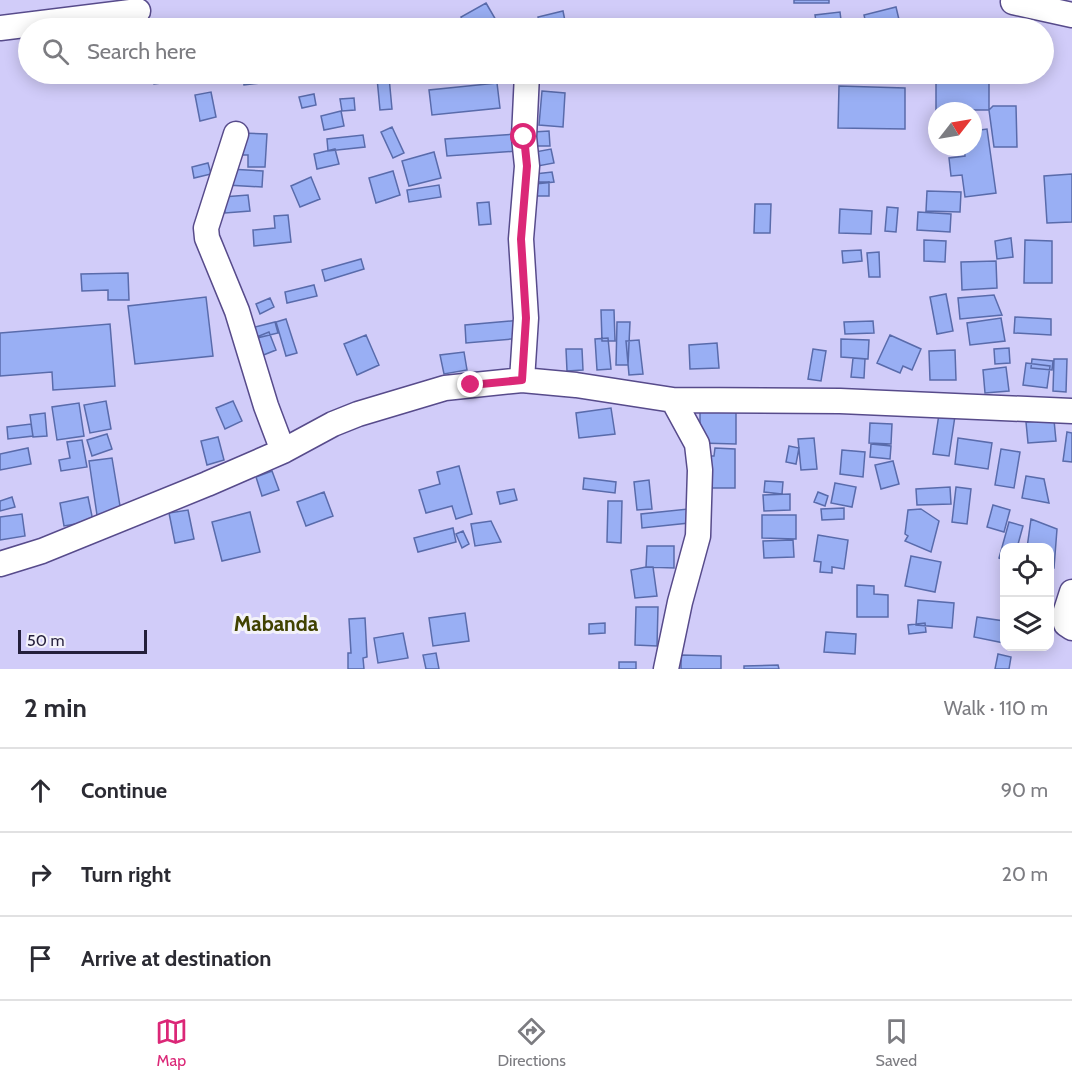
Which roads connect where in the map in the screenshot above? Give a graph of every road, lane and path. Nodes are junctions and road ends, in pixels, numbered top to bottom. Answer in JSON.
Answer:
{"nodes":[{"id":1,"x":1013,"y":2,"type":"dead end"},
{"id":2,"x":138,"y":11,"type":"dead end"},
{"id":3,"x":1072,"y":15,"type":"edge"},
{"id":4,"x":81,"y":18,"type":"edge"},
{"id":5,"x":18,"y":26,"type":"edge"},
{"id":6,"x":0,"y":28,"type":"edge"},
{"id":7,"x":527,"y":84,"type":"edge"},
{"id":8,"x":236,"y":134,"type":"dead end"},
{"id":9,"x":522,"y":380,"type":"junction"},
{"id":10,"x":673,"y":400,"type":"junction"},
{"id":11,"x":1072,"y":411,"type":"edge"},
{"id":12,"x":284,"y":451,"type":"junction"},
{"id":13,"x":0,"y":564,"type":"edge"},
{"id":14,"x":1072,"y":592,"type":"edge"},
{"id":15,"x":1072,"y":627,"type":"edge"},
{"id":16,"x":666,"y":669,"type":"edge"}],
"edges":[{"from":1,"to":3,"type":"street"},
{"from":2,"to":4,"type":"street"},
{"from":5,"to":6,"type":"street"},
{"from":7,"to":9,"type":"street"},
{"from":8,"to":12,"type":"street"},
{"from":9,"to":10,"type":"street"},
{"from":9,"to":12,"type":"street"},
{"from":10,"to":11,"type":"street"},
{"from":10,"to":16,"type":"street"},
{"from":12,"to":13,"type":"street"},
{"from":14,"to":15,"type":"street"}]}
